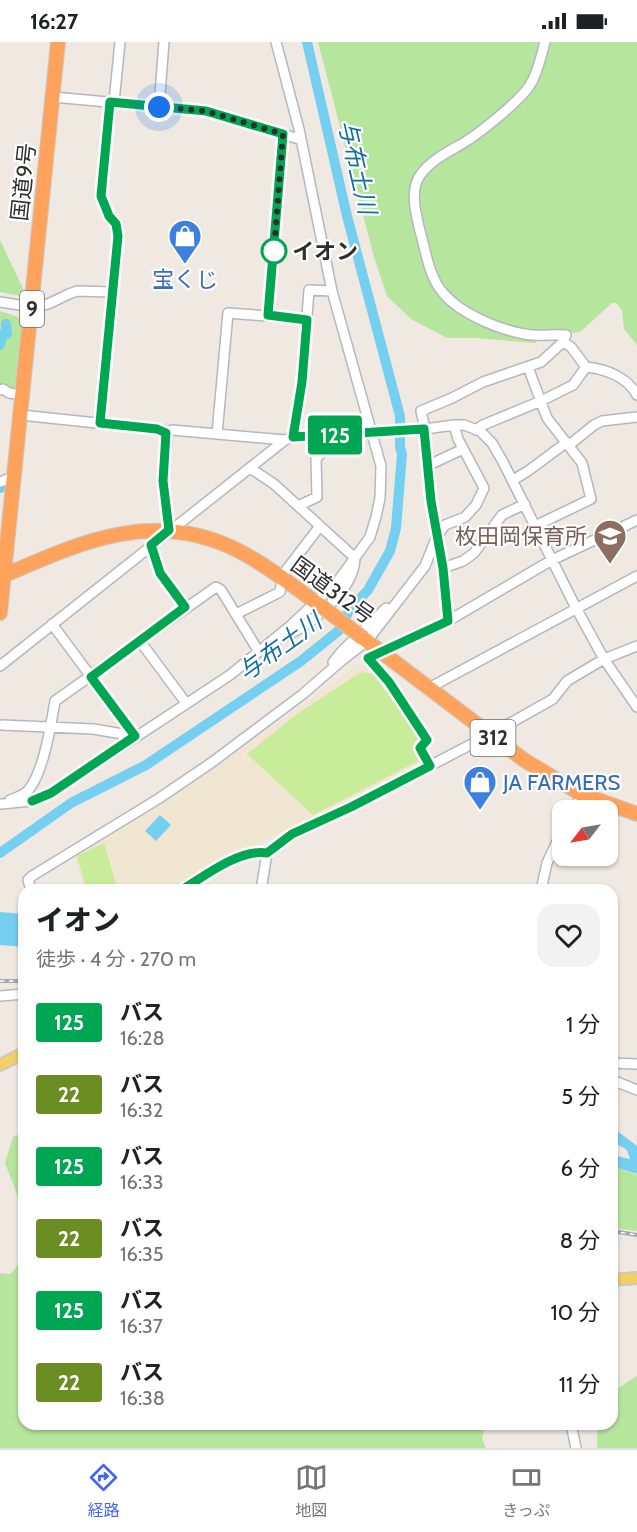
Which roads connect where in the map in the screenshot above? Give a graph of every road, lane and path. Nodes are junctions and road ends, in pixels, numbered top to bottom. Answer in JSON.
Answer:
{"nodes":[{"id":1,"x":58,"y":42,"type":"edge"},
{"id":2,"x":120,"y":42,"type":"edge"},
{"id":3,"x":164,"y":42,"type":"edge"},
{"id":4,"x":276,"y":42,"type":"edge"},
{"id":5,"x":545,"y":42,"type":"edge"},
{"id":6,"x":53,"y":96,"type":"junction"},
{"id":7,"x":112,"y":102,"type":"junction"},
{"id":8,"x":159,"y":107,"type":"junction"},
{"id":9,"x":283,"y":134,"type":"junction"},
{"id":10,"x":299,"y":139,"type":"junction"},
{"id":11,"x":332,"y":291,"type":"junction"},
{"id":12,"x":112,"y":292,"type":"junction"},
{"id":13,"x":0,"y":302,"type":"edge"},
{"id":14,"x":32,"y":307,"type":"junction"},
{"id":15,"x":268,"y":315,"type":"junction"},
{"id":16,"x":307,"y":320,"type":"junction"},
{"id":17,"x":563,"y":342,"type":"junction"},
{"id":18,"x":528,"y":367,"type":"junction"},
{"id":19,"x":586,"y":367,"type":"junction"},
{"id":20,"x":0,"y":390,"type":"edge"},
{"id":21,"x":23,"y":395,"type":"junction"},
{"id":22,"x":637,"y":395,"type":"edge"},
{"id":23,"x":541,"y":401,"type":"junction"},
{"id":24,"x":21,"y":415,"type":"junction"},
{"id":25,"x":637,"y":417,"type":"edge"},
{"id":26,"x":100,"y":423,"type":"junction"},
{"id":27,"x":454,"y":425,"type":"junction"},
{"id":28,"x":424,"y":429,"type":"junction"},
{"id":29,"x":476,"y":430,"type":"junction"},
{"id":30,"x":373,"y":432,"type":"junction"},
{"id":31,"x":166,"y":433,"type":"junction"},
{"id":32,"x":217,"y":434,"type":"junction"},
{"id":33,"x":329,"y":435,"type":"junction"},
{"id":34,"x":289,"y":439,"type":"junction"},
{"id":35,"x":568,"y":443,"type":"junction"},
{"id":36,"x":463,"y":449,"type":"junction"},
{"id":37,"x":428,"y":466,"type":"junction"},
{"id":38,"x":249,"y":468,"type":"junction"},
{"id":39,"x":15,"y":476,"type":"junction"},
{"id":40,"x":513,"y":480,"type":"junction"},
{"id":41,"x":0,"y":482,"type":"edge"},
{"id":42,"x":525,"y":504,"type":"junction"},
{"id":43,"x":298,"y":506,"type":"junction"},
{"id":44,"x":637,"y":520,"type":"edge"},
{"id":45,"x":320,"y":526,"type":"junction"},
{"id":46,"x":535,"y":526,"type":"junction"},
{"id":47,"x":169,"y":530,"type":"junction"},
{"id":48,"x":437,"y":536,"type":"junction"},
{"id":49,"x":151,"y":545,"type":"junction"},
{"id":50,"x":355,"y":558,"type":"junction"},
{"id":51,"x":552,"y":560,"type":"junction"},
{"id":52,"x":443,"y":568,"type":"junction"},
{"id":53,"x":284,"y":573,"type":"dead end"},
{"id":54,"x":2,"y":576,"type":"edge"},
{"id":55,"x":637,"y":576,"type":"edge"},
{"id":56,"x":281,"y":585,"type":"dead end"},
{"id":57,"x":399,"y":600,"type":"junction"},
{"id":58,"x":318,"y":604,"type":"junction"},
{"id":59,"x":185,"y":607,"type":"junction"},
{"id":60,"x":576,"y":608,"type":"junction"},
{"id":61,"x":0,"y":614,"type":"edge"},
{"id":62,"x":236,"y":614,"type":"junction"},
{"id":63,"x":448,"y":621,"type":"junction"},
{"id":64,"x":52,"y":624,"type":"junction"},
{"id":65,"x":365,"y":640,"type":"junction"},
{"id":66,"x":140,"y":641,"type":"junction"},
{"id":67,"x":270,"y":642,"type":"junction"},
{"id":68,"x":637,"y":646,"type":"edge"},
{"id":69,"x":259,"y":651,"type":"junction"},
{"id":70,"x":381,"y":651,"type":"junction"},
{"id":71,"x":604,"y":659,"type":"junction"},
{"id":72,"x":0,"y":666,"type":"edge"},
{"id":73,"x":91,"y":677,"type":"junction"},
{"id":74,"x":318,"y":681,"type":"junction"},
{"id":75,"x":429,"y":687,"type":"junction"},
{"id":76,"x":186,"y":703,"type":"junction"},
{"id":77,"x":637,"y":707,"type":"edge"},
{"id":78,"x":2,"y":725,"type":"dead end"},
{"id":79,"x":51,"y":728,"type":"junction"},
{"id":80,"x":489,"y":735,"type":"junction"},
{"id":81,"x":135,"y":736,"type":"junction"},
{"id":82,"x":430,"y":766,"type":"junction"},
{"id":83,"x":582,"y":794,"type":"junction"},
{"id":84,"x":579,"y":800,"type":"edge"},
{"id":85,"x":637,"y":814,"type":"edge"},
{"id":86,"x":267,"y":853,"type":"junction"},
{"id":87,"x":552,"y":854,"type":"edge"},
{"id":88,"x":29,"y":884,"type":"edge"},
{"id":89,"x":191,"y":884,"type":"edge"},
{"id":90,"x":262,"y":884,"type":"edge"},
{"id":91,"x":543,"y":884,"type":"edge"},
{"id":92,"x":18,"y":994,"type":"edge"},
{"id":93,"x":0,"y":996,"type":"edge"},
{"id":94,"x":18,"y":1056,"type":"edge"},
{"id":95,"x":618,"y":1063,"type":"edge"},
{"id":96,"x":637,"y":1064,"type":"edge"},
{"id":97,"x":0,"y":1065,"type":"edge"},
{"id":98,"x":618,"y":1082,"type":"edge"},
{"id":99,"x":637,"y":1090,"type":"edge"},
{"id":100,"x":637,"y":1278,"type":"edge"},
{"id":101,"x":618,"y":1280,"type":"edge"},
{"id":102,"x":573,"y":1430,"type":"edge"},
{"id":103,"x":576,"y":1448,"type":"edge"}],
"edges":[{"from":1,"to":6,"type":"highway","name":"国道9号","number":"9"},
{"from":2,"to":7,"type":"street"},
{"from":3,"to":8,"type":"street"},
{"from":4,"to":10,"type":"street"},
{"from":5,"to":17,"type":"street"},
{"from":6,"to":7,"type":"street"},
{"from":6,"to":14,"type":"highway","name":"国道9号","number":"9"},
{"from":7,"to":8,"type":"street"},
{"from":7,"to":12,"type":"street"},
{"from":8,"to":9,"type":"street"},
{"from":9,"to":10,"type":"street"},
{"from":9,"to":15,"type":"street"},
{"from":10,"to":11,"type":"street"},
{"from":11,"to":16,"type":"street"},
{"from":11,"to":30,"type":"street"},
{"from":12,"to":14,"type":"street"},
{"from":12,"to":26,"type":"street"},
{"from":13,"to":14,"type":"street"},
{"from":14,"to":21,"type":"highway","name":"国道9号","number":"9"},
{"from":15,"to":16,"type":"street"},
{"from":15,"to":32,"type":"street"},
{"from":16,"to":34,"type":"street"},
{"from":17,"to":18,"type":"street"},
{"from":17,"to":19,"type":"street"},
{"from":18,"to":23,"type":"street"},
{"from":18,"to":28,"type":"street"},
{"from":19,"to":22,"type":"street"},
{"from":19,"to":23,"type":"street"},
{"from":20,"to":21,"type":"street"},
{"from":21,"to":24,"type":"highway","name":"国道9号","number":"9"},
{"from":23,"to":29,"type":"street"},
{"from":23,"to":35,"type":"street"},
{"from":24,"to":26,"type":"street"},
{"from":24,"to":39,"type":"highway","name":"国道9号","number":"9"},
{"from":25,"to":35,"type":"street"},
{"from":26,"to":31,"type":"street"},
{"from":27,"to":28,"type":"street"},
{"from":27,"to":29,"type":"street"},
{"from":27,"to":36,"type":"street"},
{"from":28,"to":30,"type":"street"},
{"from":28,"to":37,"type":"street"},
{"from":29,"to":40,"type":"street"},
{"from":30,"to":33,"type":"street"},
{"from":30,"to":50,"type":"street"},
{"from":31,"to":32,"type":"street"},
{"from":31,"to":47,"type":"street"},
{"from":32,"to":34,"type":"street"},
{"from":33,"to":34,"type":"street"},
{"from":33,"to":43,"type":"street"},
{"from":34,"to":38,"type":"street"},
{"from":35,"to":40,"type":"street"},
{"from":35,"to":46,"type":"street"},
{"from":36,"to":37,"type":"street"},
{"from":36,"to":48,"type":"street"},
{"from":37,"to":48,"type":"street"},
{"from":38,"to":43,"type":"street"},
{"from":38,"to":47,"type":"street"},
{"from":39,"to":41,"type":"street"},
{"from":39,"to":54,"type":"highway","name":"国道9号","number":"9"},
{"from":40,"to":42,"type":"street"},
{"from":42,"to":46,"type":"street"},
{"from":42,"to":52,"type":"street"},
{"from":43,"to":45,"type":"street"},
{"from":44,"to":51,"type":"street"},
{"from":45,"to":50,"type":"street"},
{"from":45,"to":53,"type":"street"},
{"from":46,"to":51,"type":"street"},
{"from":47,"to":49,"type":"street"},
{"from":47,"to":54,"type":"highway","name":"国道312号","number":"312"},
{"from":47,"to":58,"type":"highway","name":"国道312号","number":"312"},
{"from":48,"to":52,"type":"street"},
{"from":48,"to":57,"type":"street"},
{"from":49,"to":59,"type":"street"},
{"from":49,"to":64,"type":"street"},
{"from":50,"to":58,"type":"street"},
{"from":50,"to":67,"type":"street"},
{"from":51,"to":60,"type":"street"},
{"from":51,"to":63,"type":"street"},
{"from":52,"to":63,"type":"street"},
{"from":54,"to":61,"type":"highway","name":"国道9号","number":"9"},
{"from":55,"to":60,"type":"street"},
{"from":56,"to":62,"type":"street"},
{"from":57,"to":65,"type":"street"},
{"from":57,"to":74,"type":"street"},
{"from":58,"to":65,"type":"highway","name":"国道312号","number":"312","bridge":true},
{"from":58,"to":67,"type":"street"},
{"from":59,"to":62,"type":"street"},
{"from":59,"to":66,"type":"street"},
{"from":60,"to":71,"type":"street"},
{"from":60,"to":75,"type":"street"},
{"from":62,"to":69,"type":"street"},
{"from":63,"to":70,"type":"street"},
{"from":64,"to":72,"type":"street"},
{"from":64,"to":73,"type":"street"},
{"from":65,"to":70,"type":"highway","name":"国道312号","number":"312"},
{"from":65,"to":74,"type":"street"},
{"from":66,"to":73,"type":"street"},
{"from":66,"to":76,"type":"street"},
{"from":67,"to":69,"type":"street"},
{"from":68,"to":71,"type":"street"},
{"from":69,"to":76,"type":"street"},
{"from":70,"to":75,"type":"highway","name":"国道312号","number":"312"},
{"from":70,"to":82,"type":"street"},
{"from":71,"to":77,"type":"street"},
{"from":71,"to":80,"type":"street"},
{"from":73,"to":79,"type":"street"},
{"from":73,"to":81,"type":"street"},
{"from":74,"to":88,"type":"street"},
{"from":75,"to":80,"type":"highway","name":"国道312号","number":"312"},
{"from":76,"to":81,"type":"street"},
{"from":78,"to":79,"type":"street"},
{"from":79,"to":81,"type":"street"},
{"from":79,"to":81,"type":"street"},
{"from":80,"to":82,"type":"street"},
{"from":80,"to":83,"type":"highway","name":"国道312号","number":"312"},
{"from":82,"to":86,"type":"street"},
{"from":83,"to":84,"type":"street"},
{"from":83,"to":85,"type":"highway","name":"国道312号","number":"312"},
{"from":86,"to":89,"type":"street"},
{"from":86,"to":90,"type":"street"},
{"from":87,"to":91,"type":"street"},
{"from":92,"to":93,"type":"street"},
{"from":94,"to":97,"type":"main road"},
{"from":95,"to":96,"type":"street"},
{"from":98,"to":99,"type":"street"},
{"from":100,"to":101,"type":"main road"},
{"from":102,"to":103,"type":"street"}]}
